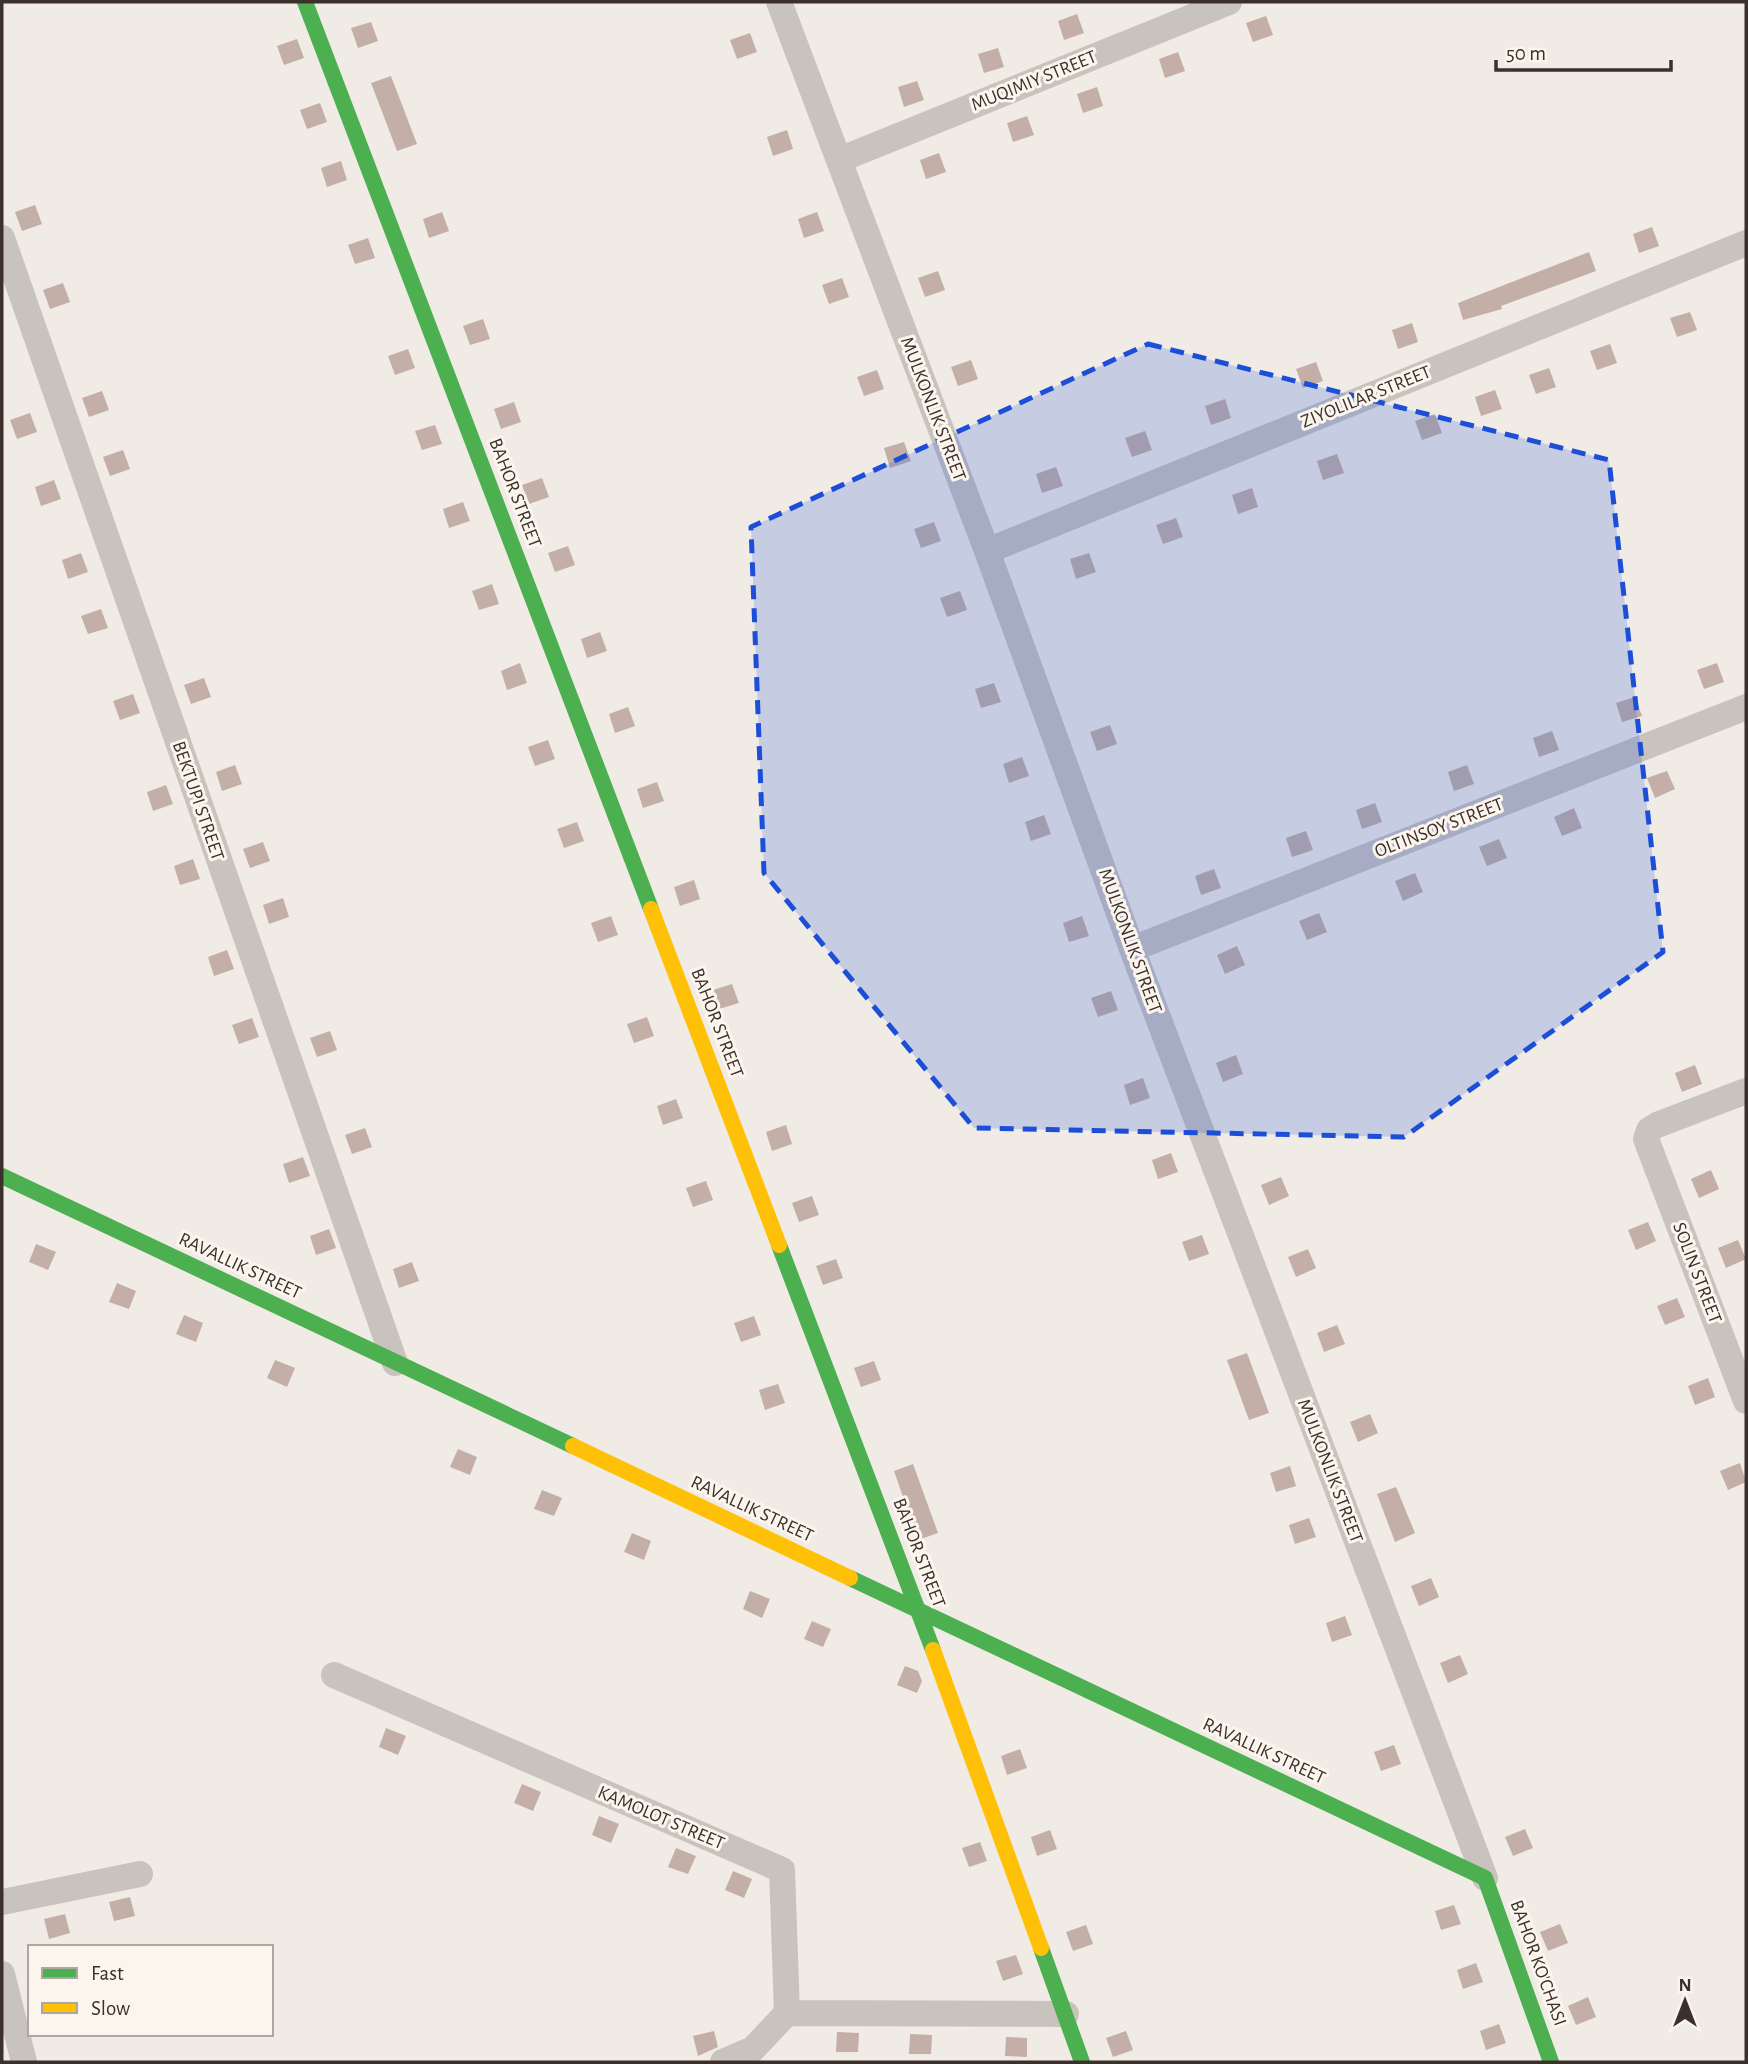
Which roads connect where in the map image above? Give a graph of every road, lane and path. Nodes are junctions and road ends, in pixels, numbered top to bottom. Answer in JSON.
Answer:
{"nodes":[{"id":1,"x":305,"y":2,"type":"edge"},
{"id":2,"x":779,"y":2,"type":"edge"},
{"id":3,"x":1229,"y":2,"type":"edge"},
{"id":4,"x":839,"y":160,"type":"junction"},
{"id":5,"x":2,"y":238,"type":"edge"},
{"id":6,"x":1746,"y":243,"type":"edge"},
{"id":7,"x":987,"y":551,"type":"junction"},
{"id":8,"x":1746,"y":707,"type":"edge"},
{"id":9,"x":1132,"y":949,"type":"junction"},
{"id":10,"x":1746,"y":1091,"type":"edge"},
{"id":11,"x":2,"y":1176,"type":"edge"},
{"id":12,"x":395,"y":1363,"type":"junction"},
{"id":13,"x":1746,"y":1401,"type":"edge"},
{"id":14,"x":919,"y":1612,"type":"junction"},
{"id":15,"x":334,"y":1675,"type":"dead end"},
{"id":16,"x":140,"y":1874,"type":"dead end"},
{"id":17,"x":1485,"y":1878,"type":"junction"},
{"id":18,"x":2,"y":1902,"type":"edge"},
{"id":19,"x":2,"y":1974,"type":"edge"},
{"id":20,"x":787,"y":2013,"type":"junction"},
{"id":21,"x":1066,"y":2014,"type":"junction"},
{"id":22,"x":24,"y":2062,"type":"edge"},
{"id":23,"x":723,"y":2062,"type":"edge"},
{"id":24,"x":1082,"y":2062,"type":"edge"},
{"id":25,"x":1551,"y":2062,"type":"edge"}],
"edges":[{"from":1,"to":14,"type":"street","name":"BAHOR STREET"},
{"from":2,"to":4,"type":"street","name":"MULKONLIK STREET"},
{"from":3,"to":4,"type":"street","name":"MUQIMIY STREET"},
{"from":4,"to":7,"type":"street","name":"MULKONLIK STREET"},
{"from":5,"to":12,"type":"street","name":"BEKTUPI STREET"},
{"from":6,"to":7,"type":"street","name":"ZIYOLILAR STREET"},
{"from":7,"to":9,"type":"street","name":"MULKONLIK STREET"},
{"from":8,"to":9,"type":"street","name":"OLTINSOY STREET"},
{"from":9,"to":17,"type":"street","name":"MULKONLIK STREET"},
{"from":10,"to":13,"type":"street","name":"SOLIN STREET"},
{"from":11,"to":12,"type":"street","name":"RAVALLIK STREET"},
{"from":12,"to":14,"type":"street","name":"RAVALLIK STREET"},
{"from":14,"to":17,"type":"street","name":"RAVALLIK STREET"},
{"from":14,"to":21,"type":"street","name":"BAHOR STREET"},
{"from":15,"to":20,"type":"street","name":"KAMOLOT STREET"},
{"from":16,"to":18,"type":"street"},
{"from":17,"to":25,"type":"street","name":"BAHOR KO'CHASI"},
{"from":19,"to":22,"type":"street"},
{"from":20,"to":21,"type":"street"},
{"from":20,"to":23,"type":"street"},
{"from":21,"to":24,"type":"street","name":"BAHOR STREET"}]}
